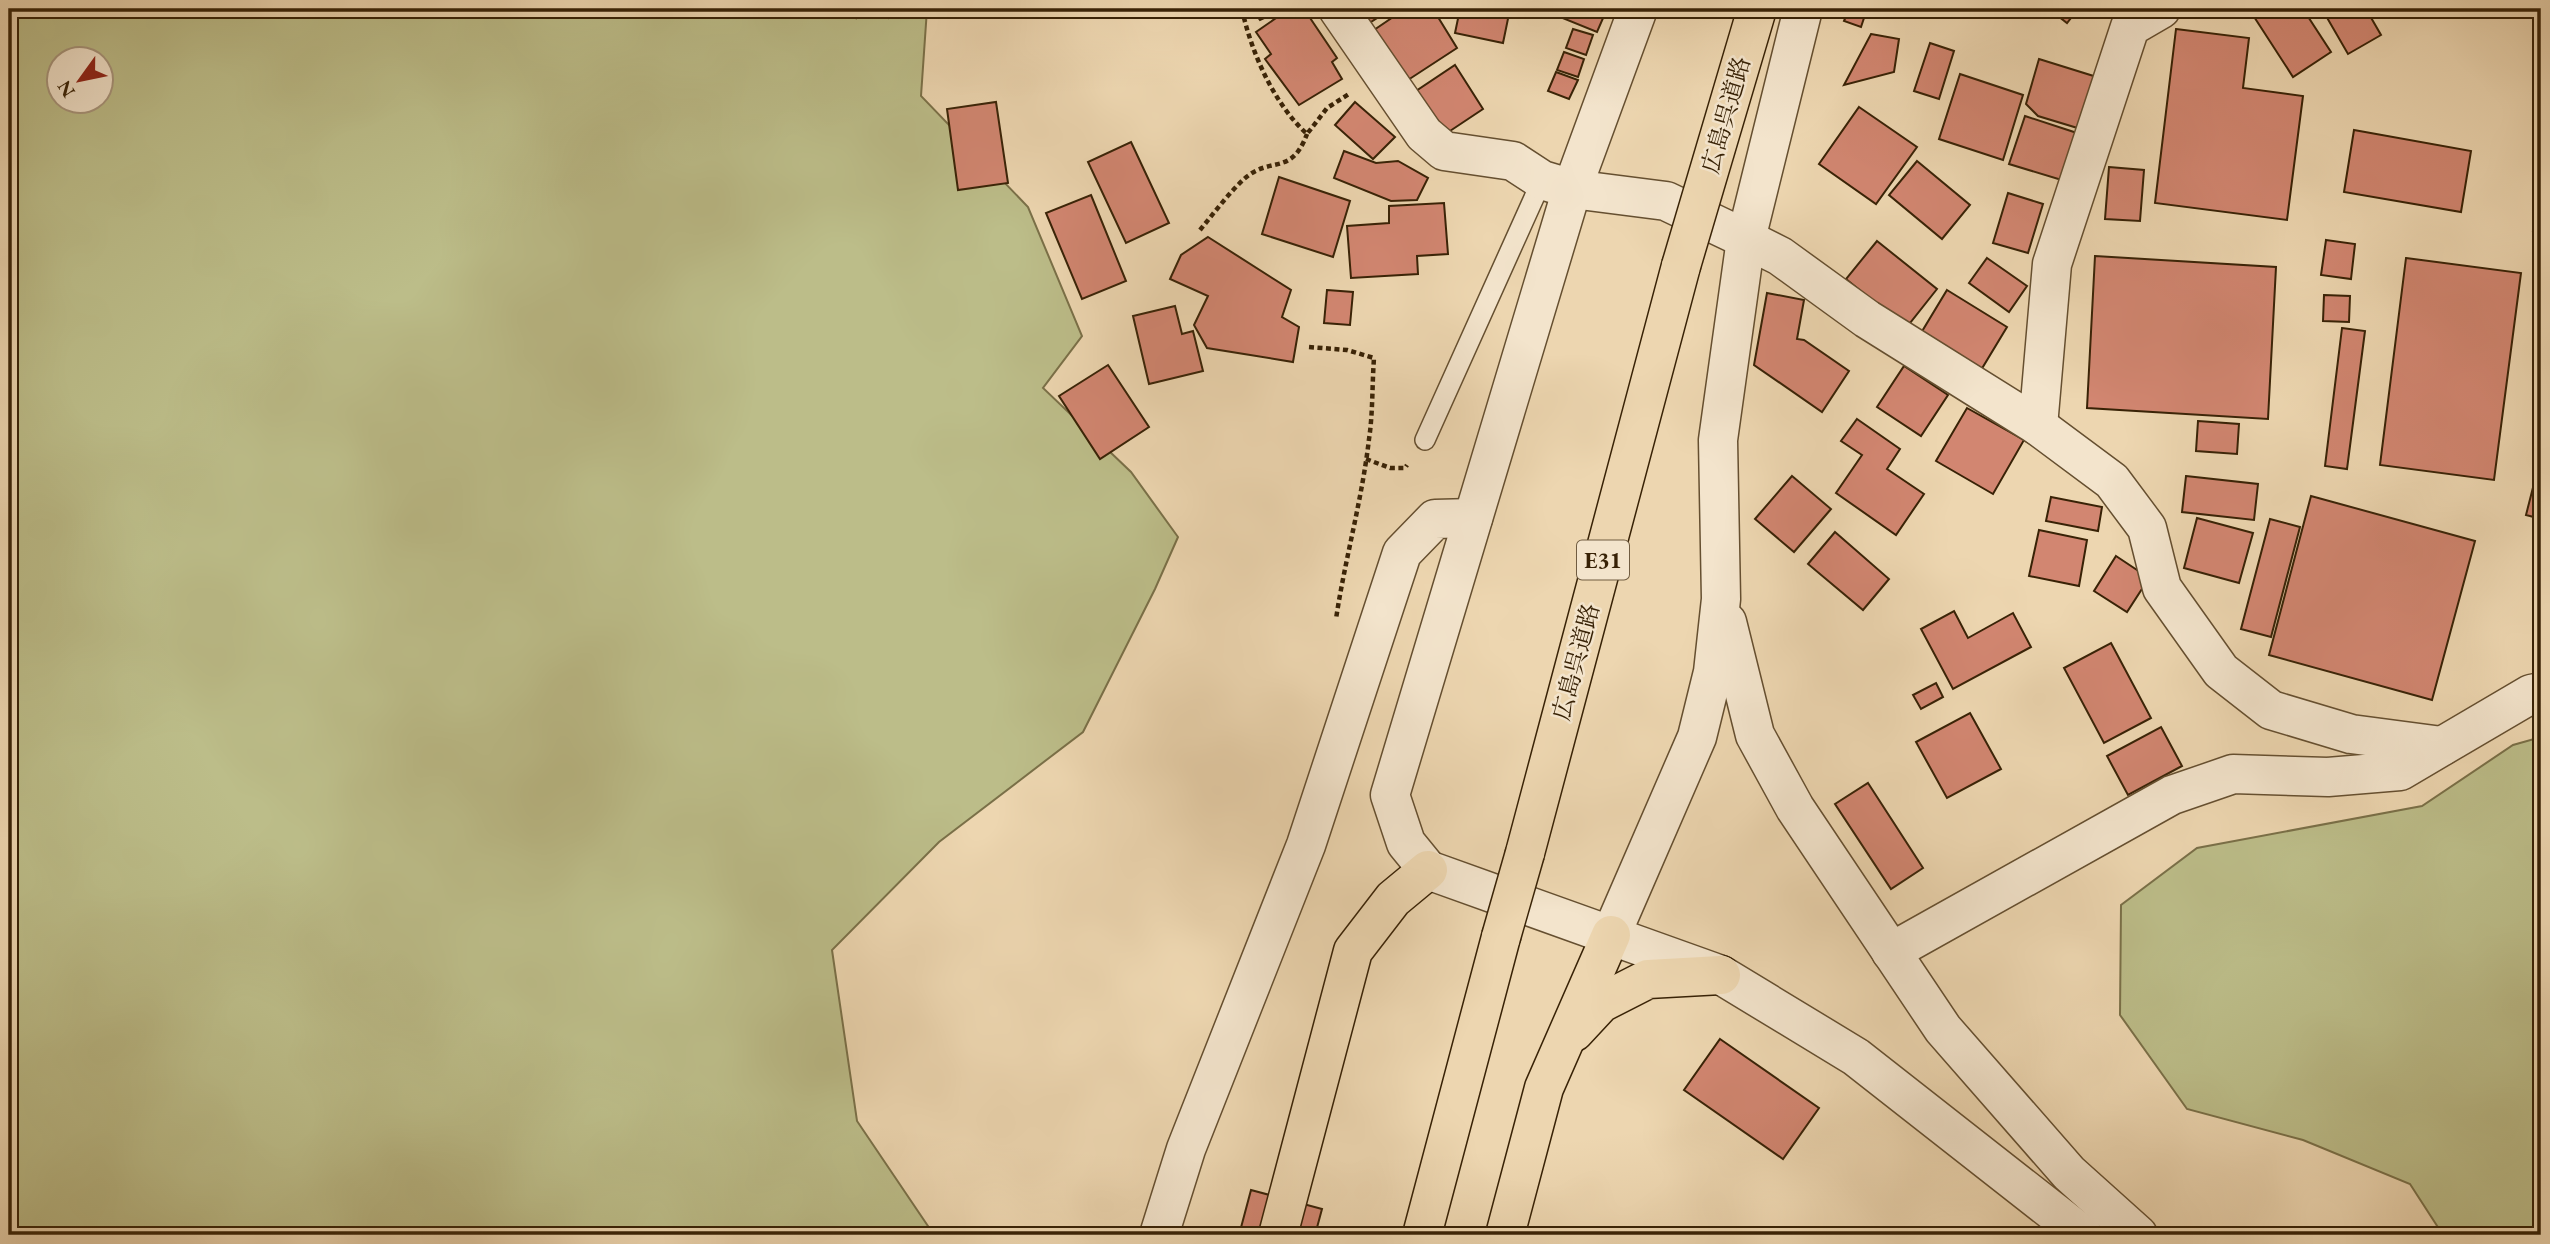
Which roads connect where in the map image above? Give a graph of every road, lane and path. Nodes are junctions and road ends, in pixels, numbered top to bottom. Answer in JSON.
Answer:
{"nodes":[{"id":1,"x":1242,"y":9,"type":"edge"},
{"id":2,"x":1338,"y":9,"type":"edge"},
{"id":3,"x":1638,"y":9,"type":"edge"},
{"id":4,"x":1757,"y":9,"type":"edge"},
{"id":5,"x":1803,"y":9,"type":"edge"},
{"id":6,"x":2161,"y":9,"type":"edge"},
{"id":7,"x":1381,"y":73,"type":"junction"},
{"id":8,"x":1307,"y":134,"type":"junction"},
{"id":9,"x":1557,"y":184,"type":"junction"},
{"id":10,"x":1200,"y":230,"type":"dead end"},
{"id":11,"x":1746,"y":239,"type":"junction"},
{"id":12,"x":1309,"y":347,"type":"dead end"},
{"id":13,"x":2038,"y":426,"type":"junction"},
{"id":14,"x":1424,"y":440,"type":"joint"},
{"id":15,"x":1366,"y":458,"type":"junction"},
{"id":16,"x":1473,"y":517,"type":"junction"},
{"id":17,"x":1721,"y":599,"type":"junction"},
{"id":18,"x":1334,"y":628,"type":"dead end"},
{"id":19,"x":2541,"y":692,"type":"edge"},
{"id":20,"x":2442,"y":746,"type":"junction"},
{"id":21,"x":1428,"y":870,"type":"junction"},
{"id":22,"x":1611,"y":935,"type":"junction"},
{"id":23,"x":1891,"y":952,"type":"junction"},
{"id":24,"x":1721,"y":975,"type":"junction"},
{"id":25,"x":1563,"y":1043,"type":"junction"},
{"id":26,"x":1159,"y":1235,"type":"edge"},
{"id":27,"x":1278,"y":1235,"type":"edge"},
{"id":28,"x":1422,"y":1235,"type":"edge"},
{"id":29,"x":1505,"y":1235,"type":"edge"},
{"id":30,"x":2083,"y":1235,"type":"edge"},
{"id":31,"x":2138,"y":1235,"type":"edge"}],
"edges":[{"from":1,"to":8,"type":"path"},
{"from":2,"to":7,"type":"street"},
{"from":3,"to":9,"type":"street"},
{"from":4,"to":28,"type":"highway","name":"広島呉道路","number":"E31","bridge":true},
{"from":5,"to":11,"type":"street"},
{"from":6,"to":13,"type":"street"},
{"from":7,"to":8,"type":"path"},
{"from":7,"to":9,"type":"street"},
{"from":8,"to":10,"type":"path"},
{"from":9,"to":11,"type":"street"},
{"from":9,"to":14,"type":"lane"},
{"from":9,"to":16,"type":"street"},
{"from":11,"to":13,"type":"street"},
{"from":11,"to":17,"type":"street"},
{"from":12,"to":15,"type":"path"},
{"from":13,"to":20,"type":"street"},
{"from":14,"to":15,"type":"path"},
{"from":15,"to":18,"type":"path"},
{"from":16,"to":21,"type":"street"},
{"from":16,"to":26,"type":"street"},
{"from":17,"to":22,"type":"street"},
{"from":17,"to":23,"type":"street"},
{"from":19,"to":20,"type":"street"},
{"from":20,"to":23,"type":"street"},
{"from":21,"to":22,"type":"street"},
{"from":21,"to":27,"type":"highway"},
{"from":22,"to":24,"type":"street"},
{"from":22,"to":25,"type":"highway"},
{"from":23,"to":31,"type":"street"},
{"from":24,"to":25,"type":"highway"},
{"from":24,"to":30,"type":"street"},
{"from":25,"to":29,"type":"highway"}]}
